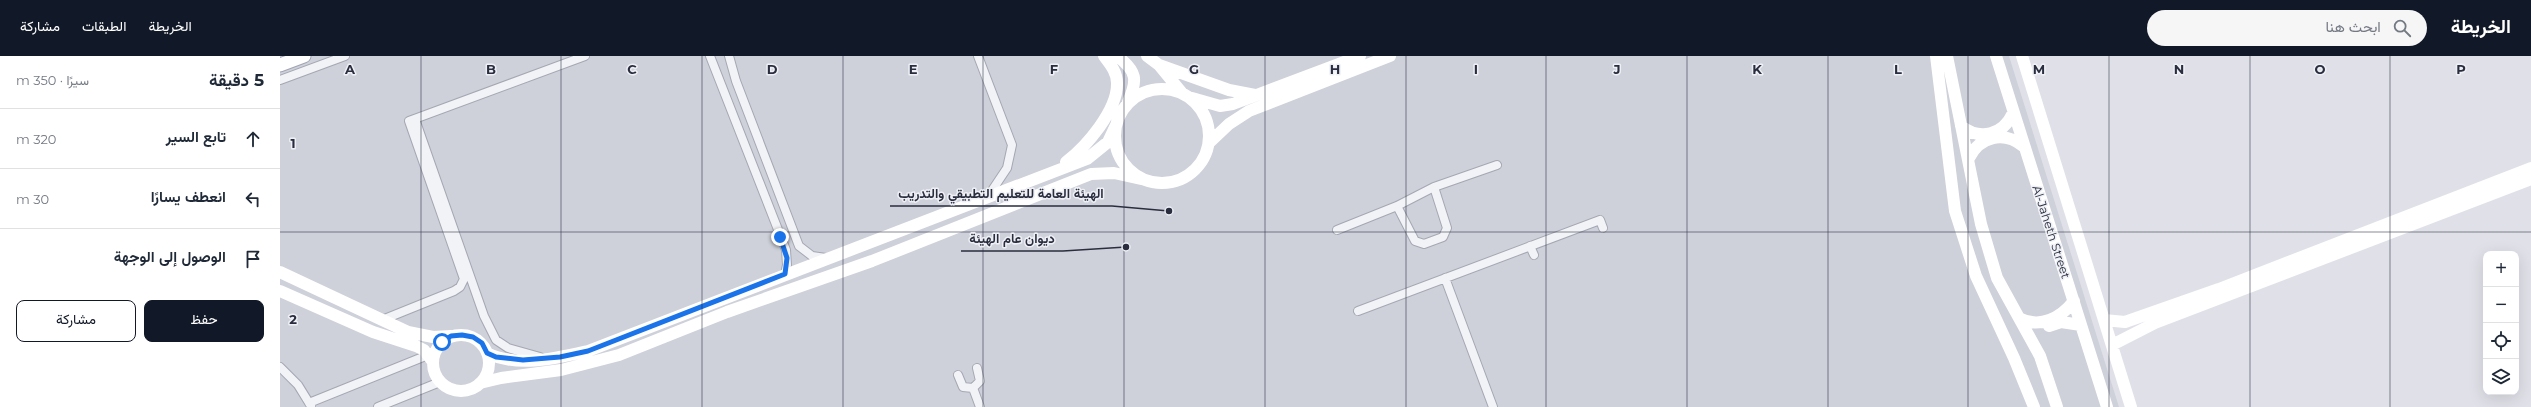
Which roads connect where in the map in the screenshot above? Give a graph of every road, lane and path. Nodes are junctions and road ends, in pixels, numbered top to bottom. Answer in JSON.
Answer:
{"nodes":[{"id":1,"x":304,"y":56,"type":"edge"},
{"id":2,"x":344,"y":56,"type":"edge"},
{"id":3,"x":585,"y":56,"type":"edge"},
{"id":4,"x":710,"y":56,"type":"edge"},
{"id":5,"x":729,"y":56,"type":"edge"},
{"id":6,"x":978,"y":56,"type":"edge"},
{"id":7,"x":1104,"y":56,"type":"edge"},
{"id":8,"x":1117,"y":56,"type":"edge"},
{"id":9,"x":1147,"y":56,"type":"edge"},
{"id":10,"x":1360,"y":56,"type":"edge"},
{"id":11,"x":1390,"y":56,"type":"edge"},
{"id":12,"x":1936,"y":56,"type":"edge"},
{"id":13,"x":1947,"y":56,"type":"edge"},
{"id":14,"x":1996,"y":56,"type":"edge"},
{"id":15,"x":2022,"y":56,"type":"edge"},
{"id":16,"x":1346,"y":62,"type":"edge"},
{"id":17,"x":280,"y":65,"type":"edge"},
{"id":18,"x":1159,"y":65,"type":"junction"},
{"id":19,"x":280,"y":80,"type":"edge"},
{"id":20,"x":1185,"y":95,"type":"junction"},
{"id":21,"x":1258,"y":95,"type":"junction"},
{"id":22,"x":1126,"y":106,"type":"junction"},
{"id":23,"x":2013,"y":113,"type":"junction"},
{"id":24,"x":412,"y":120,"type":"junction"},
{"id":25,"x":1116,"y":126,"type":"junction"},
{"id":26,"x":1961,"y":126,"type":"junction"},
{"id":27,"x":1210,"y":142,"type":"junction"},
{"id":28,"x":2023,"y":146,"type":"junction"},
{"id":29,"x":1969,"y":158,"type":"junction"},
{"id":30,"x":1497,"y":165,"type":"dead end"},
{"id":31,"x":1059,"y":168,"type":"junction"},
{"id":32,"x":2531,"y":168,"type":"edge"},
{"id":33,"x":1141,"y":179,"type":"junction"},
{"id":34,"x":2531,"y":179,"type":"edge"},
{"id":35,"x":2513,"y":181,"type":"junction"},
{"id":36,"x":1434,"y":187,"type":"junction"},
{"id":37,"x":987,"y":195,"type":"junction"},
{"id":38,"x":1397,"y":206,"type":"junction"},
{"id":39,"x":1977,"y":206,"type":"junction"},
{"id":40,"x":1955,"y":211,"type":"junction"},
{"id":41,"x":992,"y":213,"type":"junction"},
{"id":42,"x":1981,"y":224,"type":"junction"},
{"id":43,"x":792,"y":226,"type":"junction"},
{"id":44,"x":1960,"y":226,"type":"junction"},
{"id":45,"x":1603,"y":228,"type":"dead end"},
{"id":46,"x":778,"y":230,"type":"junction"},
{"id":47,"x":1337,"y":230,"type":"dead end"},
{"id":48,"x":1530,"y":246,"type":"junction"},
{"id":49,"x":1534,"y":255,"type":"dead end"},
{"id":50,"x":826,"y":258,"type":"junction"},
{"id":51,"x":280,"y":272,"type":"edge"},
{"id":52,"x":785,"y":274,"type":"junction"},
{"id":53,"x":1445,"y":278,"type":"junction"},
{"id":54,"x":280,"y":291,"type":"edge"},
{"id":55,"x":2074,"y":301,"type":"junction"},
{"id":56,"x":1358,"y":311,"type":"dead end"},
{"id":57,"x":2019,"y":318,"type":"junction"},
{"id":58,"x":382,"y":320,"type":"junction"},
{"id":59,"x":2104,"y":320,"type":"junction"},
{"id":60,"x":2125,"y":322,"type":"junction"},
{"id":61,"x":2081,"y":325,"type":"junction"},
{"id":62,"x":2130,"y":334,"type":"junction"},
{"id":63,"x":451,"y":336,"type":"junction"},
{"id":64,"x":2030,"y":338,"type":"junction"},
{"id":65,"x":614,"y":342,"type":"junction"},
{"id":66,"x":2112,"y":345,"type":"junction"},
{"id":67,"x":588,"y":351,"type":"junction"},
{"id":68,"x":487,"y":353,"type":"junction"},
{"id":69,"x":619,"y":355,"type":"junction"},
{"id":70,"x":430,"y":358,"type":"junction"},
{"id":71,"x":546,"y":359,"type":"junction"},
{"id":72,"x":591,"y":364,"type":"junction"},
{"id":73,"x":280,"y":367,"type":"edge"},
{"id":74,"x":976,"y":368,"type":"dead end"},
{"id":75,"x":958,"y":375,"type":"dead end"},
{"id":76,"x":440,"y":382,"type":"junction"},
{"id":77,"x":480,"y":384,"type":"junction"},
{"id":78,"x":973,"y":388,"type":"junction"},
{"id":79,"x":310,"y":405,"type":"edge"},
{"id":80,"x":2127,"y":406,"type":"edge"},
{"id":81,"x":378,"y":407,"type":"edge"},
{"id":82,"x":980,"y":407,"type":"edge"},
{"id":83,"x":1493,"y":407,"type":"edge"},
{"id":84,"x":2034,"y":407,"type":"edge"},
{"id":85,"x":2057,"y":407,"type":"edge"},
{"id":86,"x":2107,"y":407,"type":"edge"}],
"edges":[{"from":1,"to":17,"type":"main road"},
{"from":2,"to":19,"type":"street"},
{"from":3,"to":24,"type":"street"},
{"from":4,"to":46,"type":"street"},
{"from":5,"to":43,"type":"street"},
{"from":6,"to":37,"type":"street"},
{"from":7,"to":31,"type":"street"},
{"from":8,"to":22,"type":"street"},
{"from":9,"to":18,"type":"street"},
{"from":10,"to":16,"type":"street"},
{"from":11,"to":16,"type":"street"},
{"from":12,"to":40,"type":"street"},
{"from":13,"to":26,"type":"street"},
{"from":14,"to":23,"type":"street","name":"Al-Jaheth Street"},
{"from":15,"to":59,"type":"street","name":"Al-Jaheth Street"},
{"from":16,"to":21,"type":"street"},
{"from":16,"to":27,"type":"street"},
{"from":18,"to":20,"type":"street"},
{"from":18,"to":21,"type":"street"},
{"from":20,"to":21,"type":"street"},
{"from":20,"to":22,"type":"street"},
{"from":20,"to":27,"type":"street"},
{"from":22,"to":25,"type":"street"},
{"from":23,"to":26,"type":"street"},
{"from":23,"to":28,"type":"street","name":"Al-Jaheth Street"},
{"from":24,"to":58,"type":"street"},
{"from":24,"to":71,"type":"street"},
{"from":25,"to":31,"type":"street"},
{"from":25,"to":33,"type":"street"},
{"from":26,"to":29,"type":"street"},
{"from":27,"to":33,"type":"street"},
{"from":28,"to":29,"type":"street"},
{"from":28,"to":55,"type":"street","name":"Al-Jaheth Street"},
{"from":29,"to":39,"type":"street"},
{"from":30,"to":36,"type":"street"},
{"from":31,"to":37,"type":"street"},
{"from":32,"to":35,"type":"street"},
{"from":33,"to":41,"type":"street"},
{"from":34,"to":35,"type":"street"},
{"from":35,"to":60,"type":"street"},
{"from":35,"to":62,"type":"street"},
{"from":36,"to":38,"type":"street"},
{"from":36,"to":38,"type":"street"},
{"from":37,"to":41,"type":"street"},
{"from":37,"to":50,"type":"street"},
{"from":38,"to":47,"type":"street"},
{"from":39,"to":40,"type":"street"},
{"from":39,"to":42,"type":"street"},
{"from":40,"to":44,"type":"street"},
{"from":41,"to":69,"type":"street"},
{"from":42,"to":44,"type":"street"},
{"from":42,"to":57,"type":"street"},
{"from":43,"to":46,"type":"street"},
{"from":43,"to":50,"type":"street"},
{"from":44,"to":84,"type":"street"},
{"from":45,"to":48,"type":"street"},
{"from":46,"to":52,"type":"street"},
{"from":48,"to":49,"type":"street"},
{"from":48,"to":53,"type":"street"},
{"from":50,"to":52,"type":"street"},
{"from":51,"to":58,"type":"street"},
{"from":52,"to":65,"type":"street"},
{"from":53,"to":56,"type":"street"},
{"from":53,"to":83,"type":"street"},
{"from":54,"to":70,"type":"street"},
{"from":55,"to":57,"type":"street"},
{"from":55,"to":61,"type":"street","name":"Al-Jaheth Street"},
{"from":57,"to":64,"type":"street"},
{"from":58,"to":63,"type":"street"},
{"from":59,"to":60,"type":"street"},
{"from":59,"to":66,"type":"street","name":"Al-Jaheth Street"},
{"from":60,"to":62,"type":"street"},
{"from":61,"to":64,"type":"street"},
{"from":61,"to":86,"type":"street","name":"Al-Jaheth Street"},
{"from":62,"to":66,"type":"street"},
{"from":63,"to":68,"type":"street"},
{"from":63,"to":70,"type":"street"},
{"from":64,"to":85,"type":"street"},
{"from":65,"to":67,"type":"street"},
{"from":65,"to":69,"type":"street"},
{"from":66,"to":80,"type":"street","name":"Al-Jaheth Street"},
{"from":67,"to":71,"type":"street"},
{"from":67,"to":72,"type":"street"},
{"from":68,"to":71,"type":"street"},
{"from":68,"to":77,"type":"street"},
{"from":69,"to":72,"type":"street"},
{"from":70,"to":76,"type":"street"},
{"from":70,"to":79,"type":"street"},
{"from":72,"to":77,"type":"street"},
{"from":73,"to":79,"type":"street"},
{"from":74,"to":78,"type":"street"},
{"from":75,"to":78,"type":"street"},
{"from":76,"to":77,"type":"street"},
{"from":76,"to":81,"type":"street"},
{"from":78,"to":82,"type":"street"}]}
